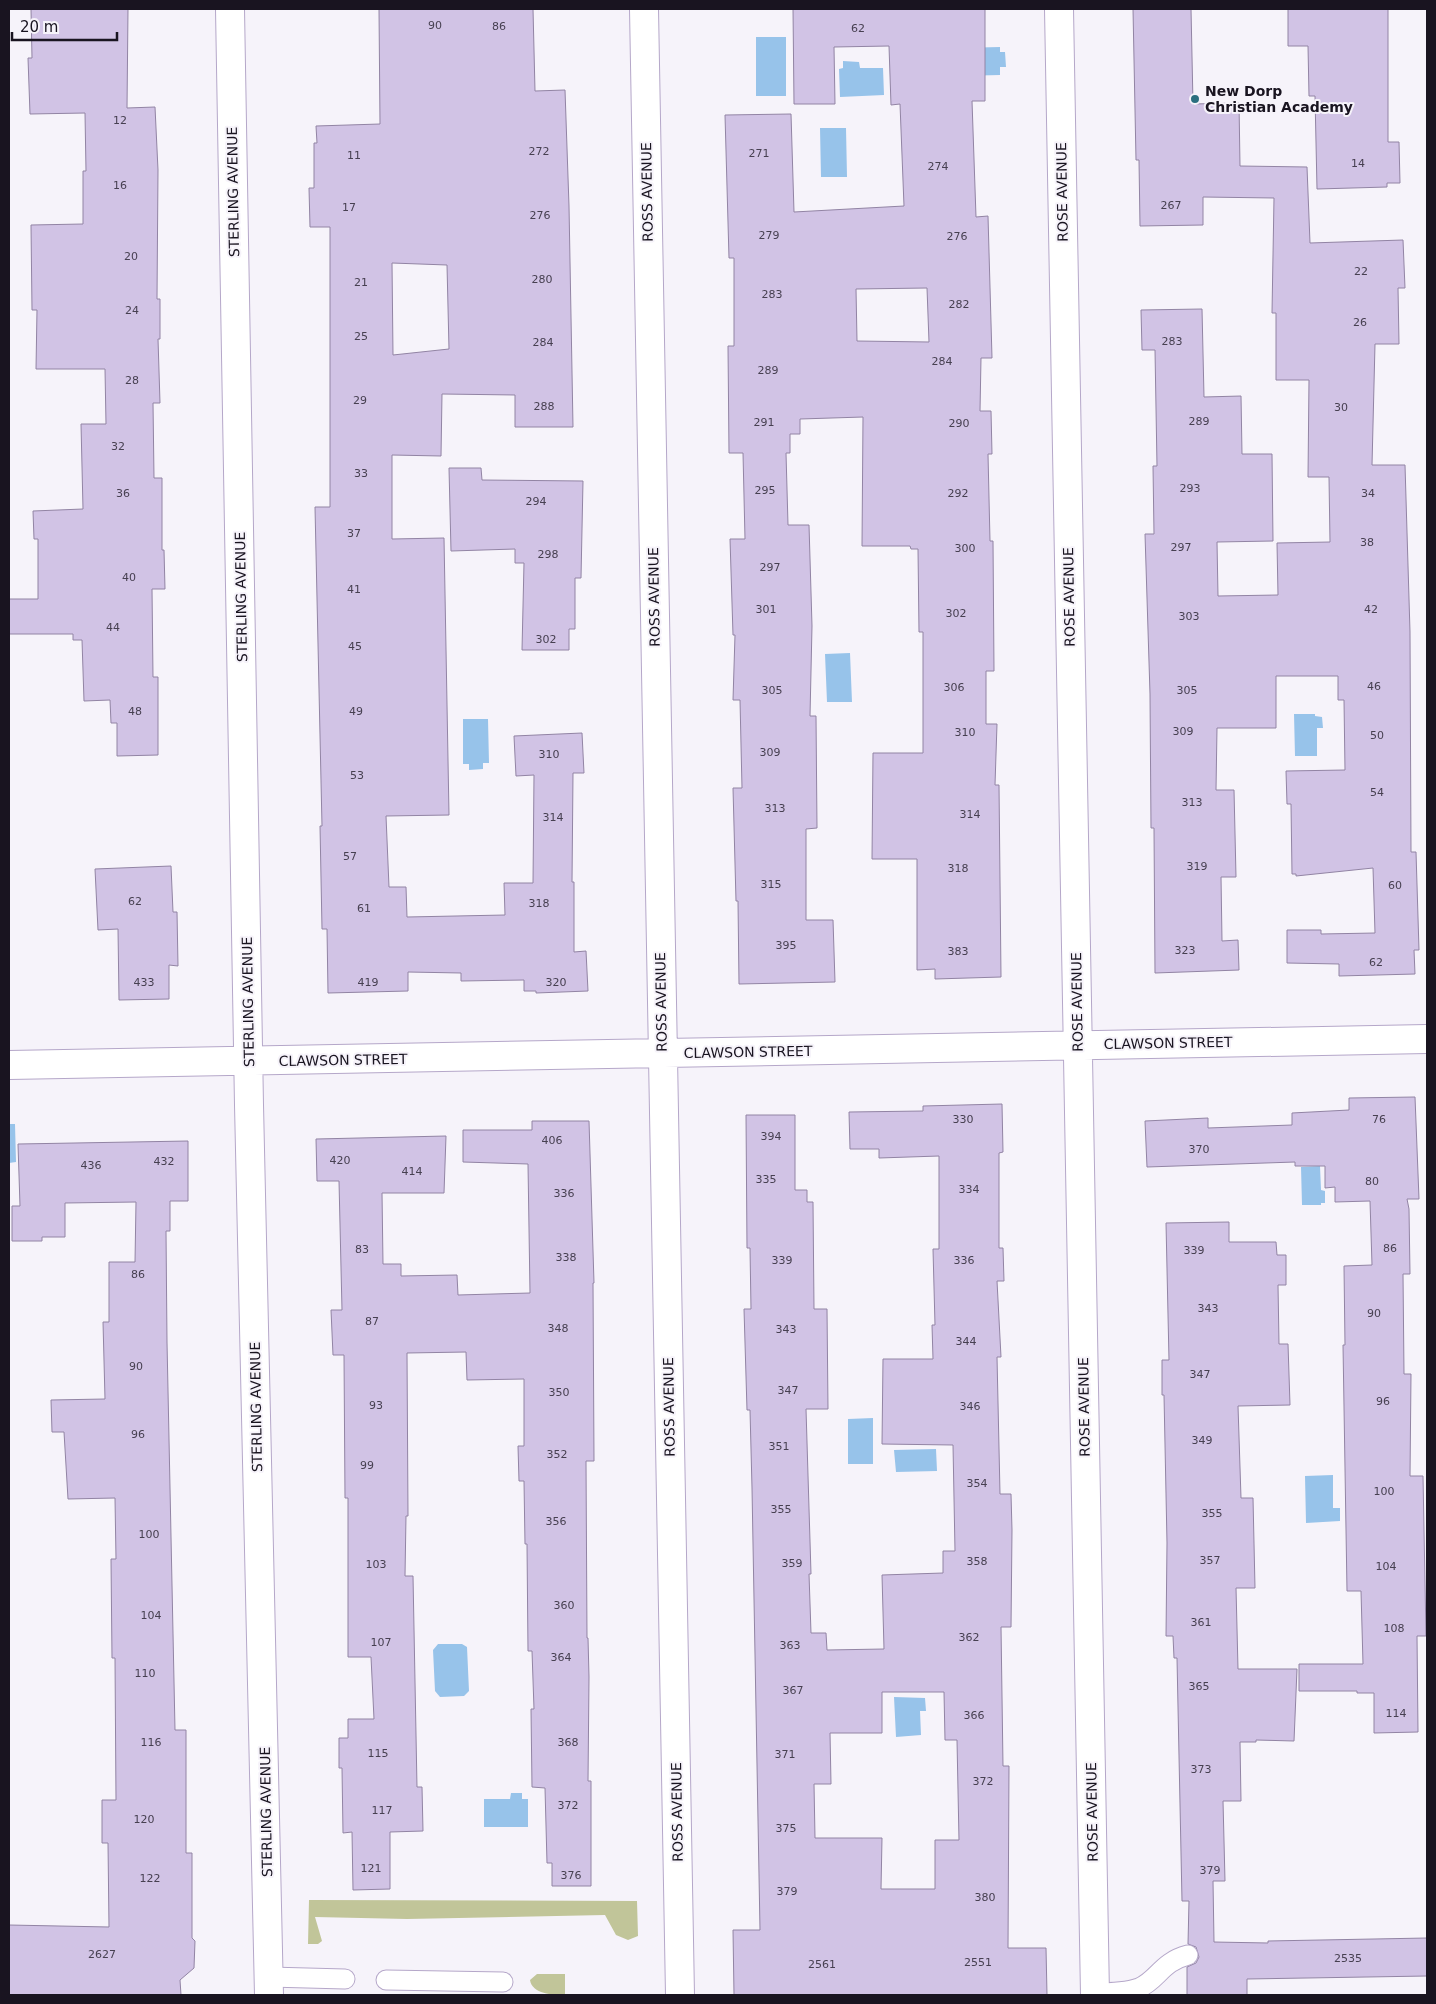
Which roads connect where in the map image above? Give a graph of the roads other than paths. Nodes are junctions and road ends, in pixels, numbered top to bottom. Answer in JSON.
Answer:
{"nodes":[{"id":1,"x":230,"y":9,"type":"edge"},
{"id":2,"x":644,"y":9,"type":"edge"},
{"id":3,"x":1059,"y":9,"type":"edge"},
{"id":4,"x":1427,"y":1038,"type":"edge"},
{"id":5,"x":1077,"y":1044,"type":"junction"},
{"id":6,"x":662,"y":1053,"type":"junction"},
{"id":7,"x":249,"y":1061,"type":"junction"},
{"id":8,"x":9,"y":1065,"type":"edge"},
{"id":9,"x":1188,"y":1955,"type":"dead end"},
{"id":10,"x":345,"y":1979,"type":"dead end"},
{"id":11,"x":386,"y":1980,"type":"dead end"},
{"id":12,"x":269,"y":1986,"type":"edge"},
{"id":13,"x":1095,"y":1994,"type":"edge"},
{"id":14,"x":489,"y":1995,"type":"edge"},
{"id":15,"x":680,"y":1995,"type":"edge"}],
"edges":[{"from":1,"to":7,"type":"street","name":"STERLING AVENUE"},
{"from":2,"to":6,"type":"street","name":"ROSS AVENUE"},
{"from":3,"to":5,"type":"street","name":"ROSE AVENUE"},
{"from":4,"to":5,"type":"street","name":"CLAWSON STREET"},
{"from":5,"to":6,"type":"street","name":"CLAWSON STREET"},
{"from":5,"to":13,"type":"street","name":"ROSE AVENUE"},
{"from":6,"to":7,"type":"street","name":"CLAWSON STREET"},
{"from":6,"to":15,"type":"street","name":"ROSS AVENUE"},
{"from":7,"to":8,"type":"street","name":"CLAWSON STREET"},
{"from":7,"to":12,"type":"street","name":"STERLING AVENUE"},
{"from":9,"to":13,"type":"lane"},
{"from":10,"to":12,"type":"lane"},
{"from":11,"to":14,"type":"lane"}]}
